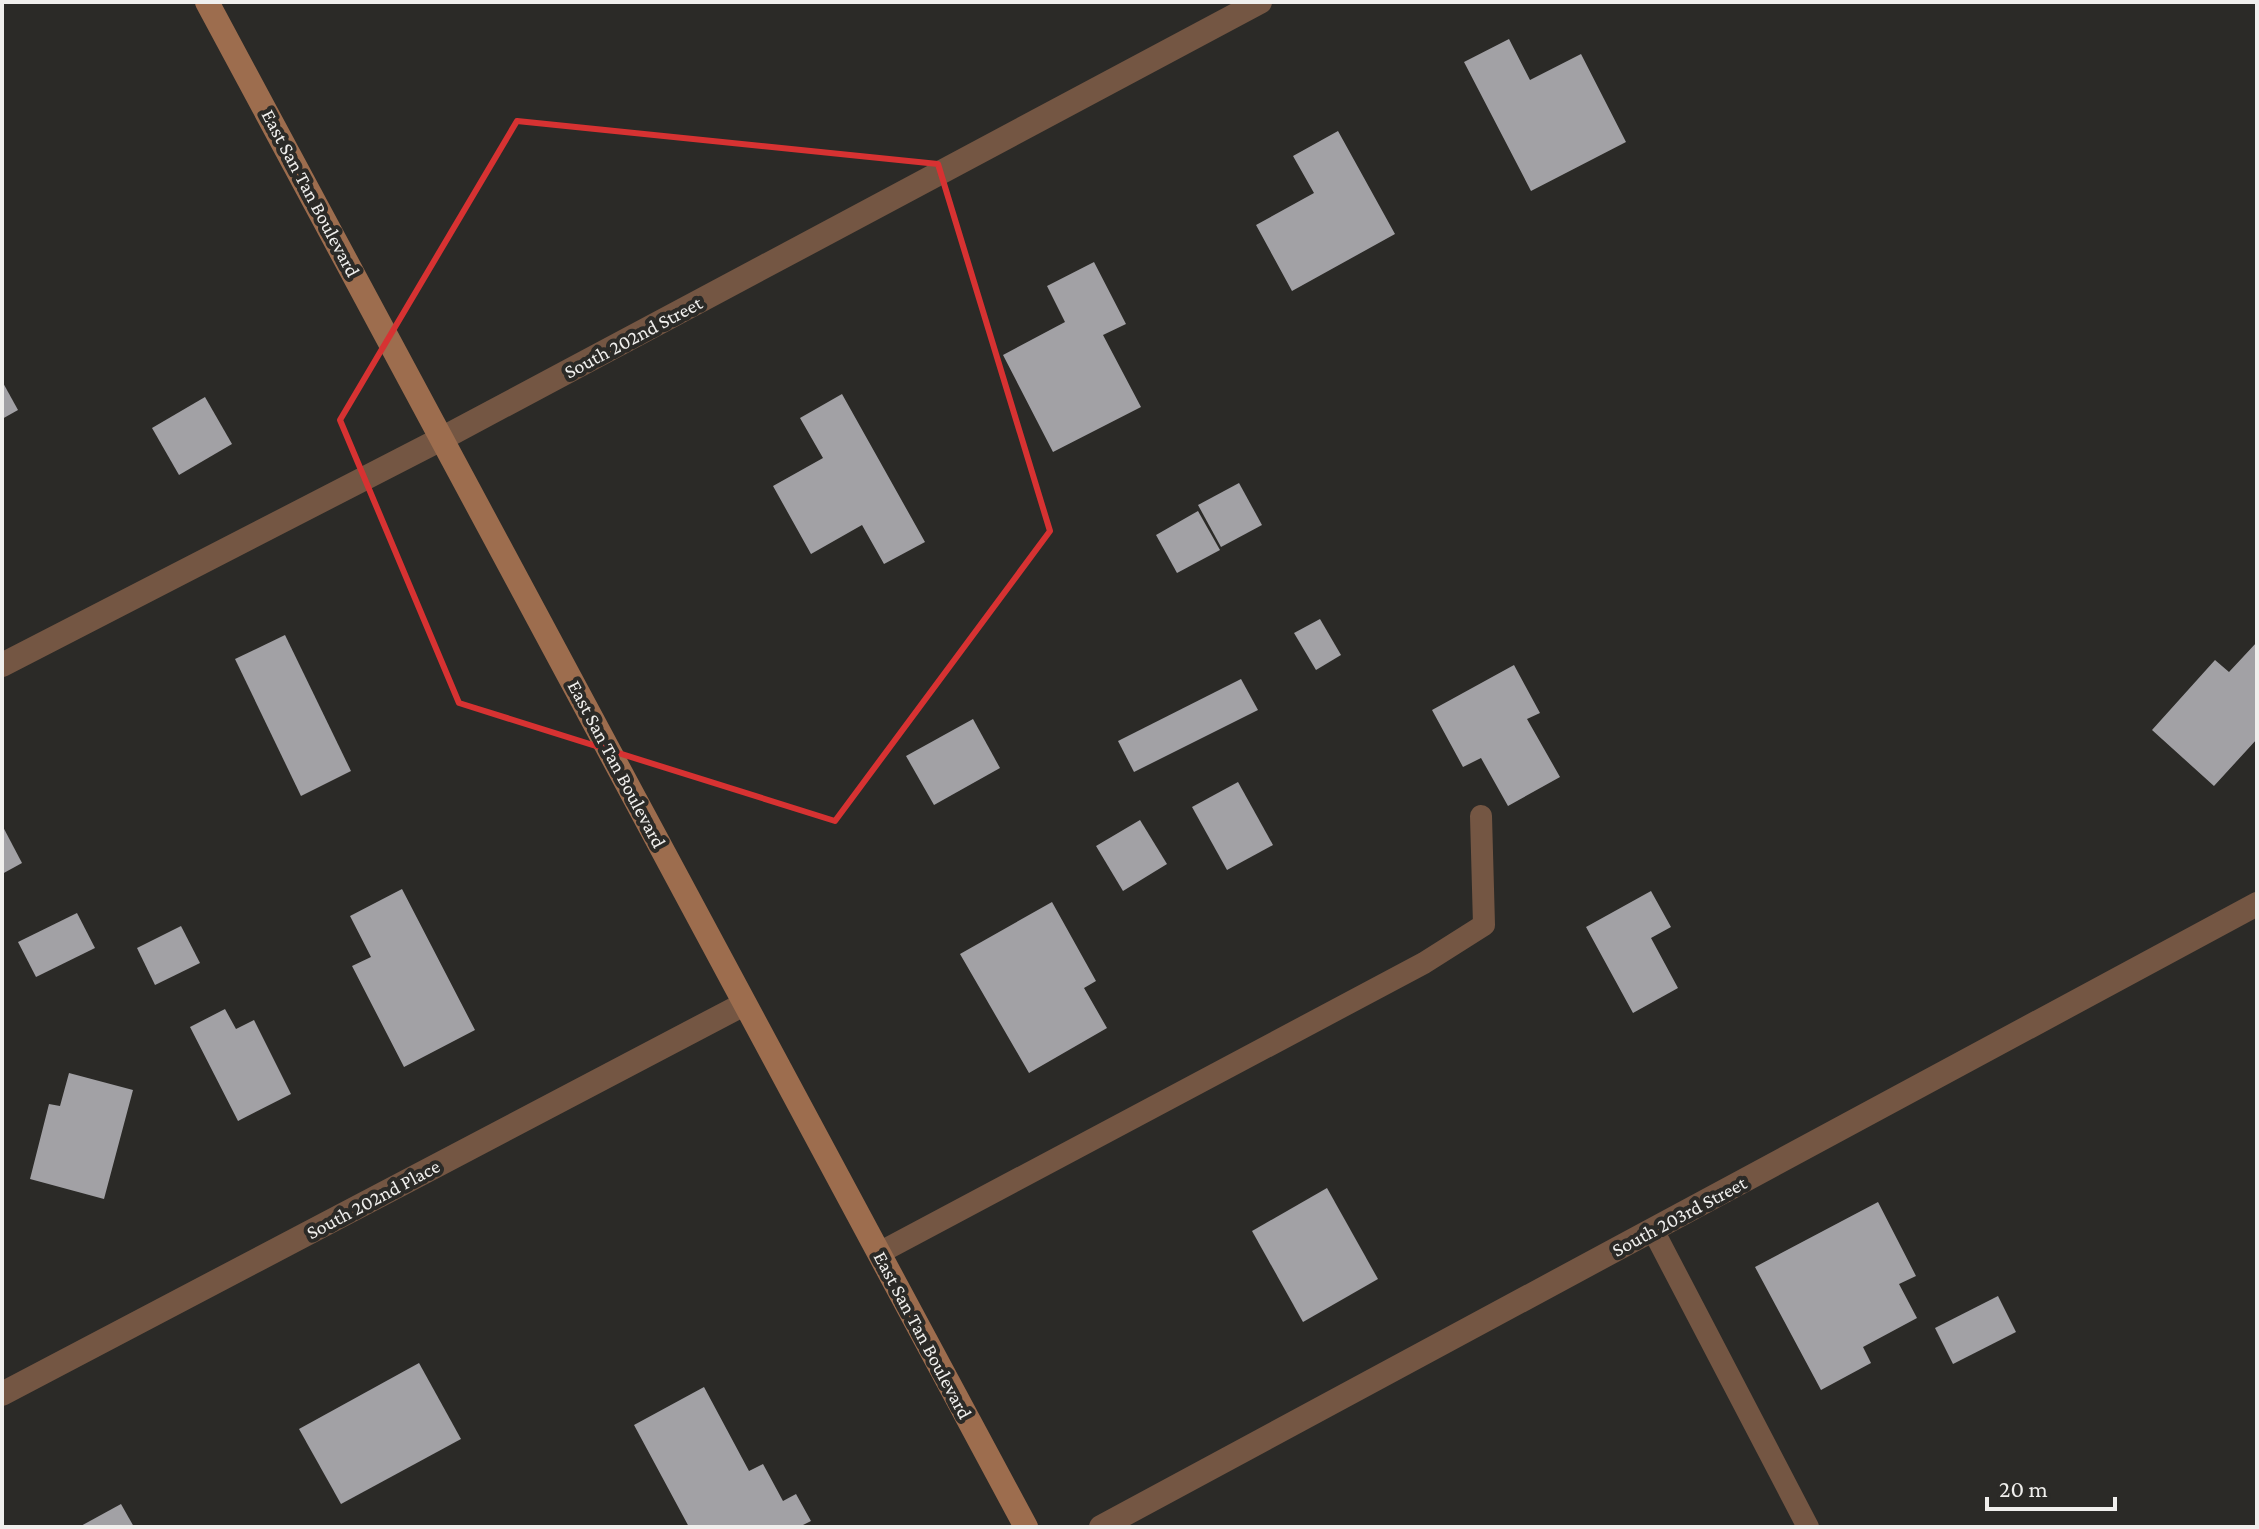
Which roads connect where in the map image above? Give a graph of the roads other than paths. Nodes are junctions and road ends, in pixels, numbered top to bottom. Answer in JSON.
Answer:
{"nodes":[{"id":1,"x":207,"y":2,"type":"edge"},
{"id":2,"x":1260,"y":2,"type":"edge"},
{"id":3,"x":443,"y":438,"type":"junction"},
{"id":4,"x":2,"y":665,"type":"edge"},
{"id":5,"x":1481,"y":816,"type":"dead end"},
{"id":6,"x":2257,"y":904,"type":"edge"},
{"id":7,"x":744,"y":1004,"type":"junction"},
{"id":8,"x":1653,"y":1230,"type":"junction"},
{"id":9,"x":879,"y":1253,"type":"junction"},
{"id":10,"x":2,"y":1394,"type":"edge"},
{"id":11,"x":1026,"y":1527,"type":"edge"},
{"id":12,"x":1101,"y":1527,"type":"edge"},
{"id":13,"x":1808,"y":1527,"type":"edge"}],
"edges":[{"from":1,"to":3,"type":"street","name":"East San Tan Boulevard"},
{"from":2,"to":3,"type":"street","name":"South 202nd Street"},
{"from":3,"to":4,"type":"street","name":"South 202nd Street"},
{"from":3,"to":7,"type":"street","name":"East San Tan Boulevard"},
{"from":5,"to":9,"type":"lane"},
{"from":6,"to":8,"type":"street","name":"South 203rd Street"},
{"from":7,"to":9,"type":"street","name":"East San Tan Boulevard"},
{"from":7,"to":10,"type":"street","name":"South 202nd Place"},
{"from":8,"to":12,"type":"street","name":"South 203rd Street"},
{"from":8,"to":13,"type":"lane"},
{"from":9,"to":11,"type":"street","name":"East San Tan Boulevard"}]}
